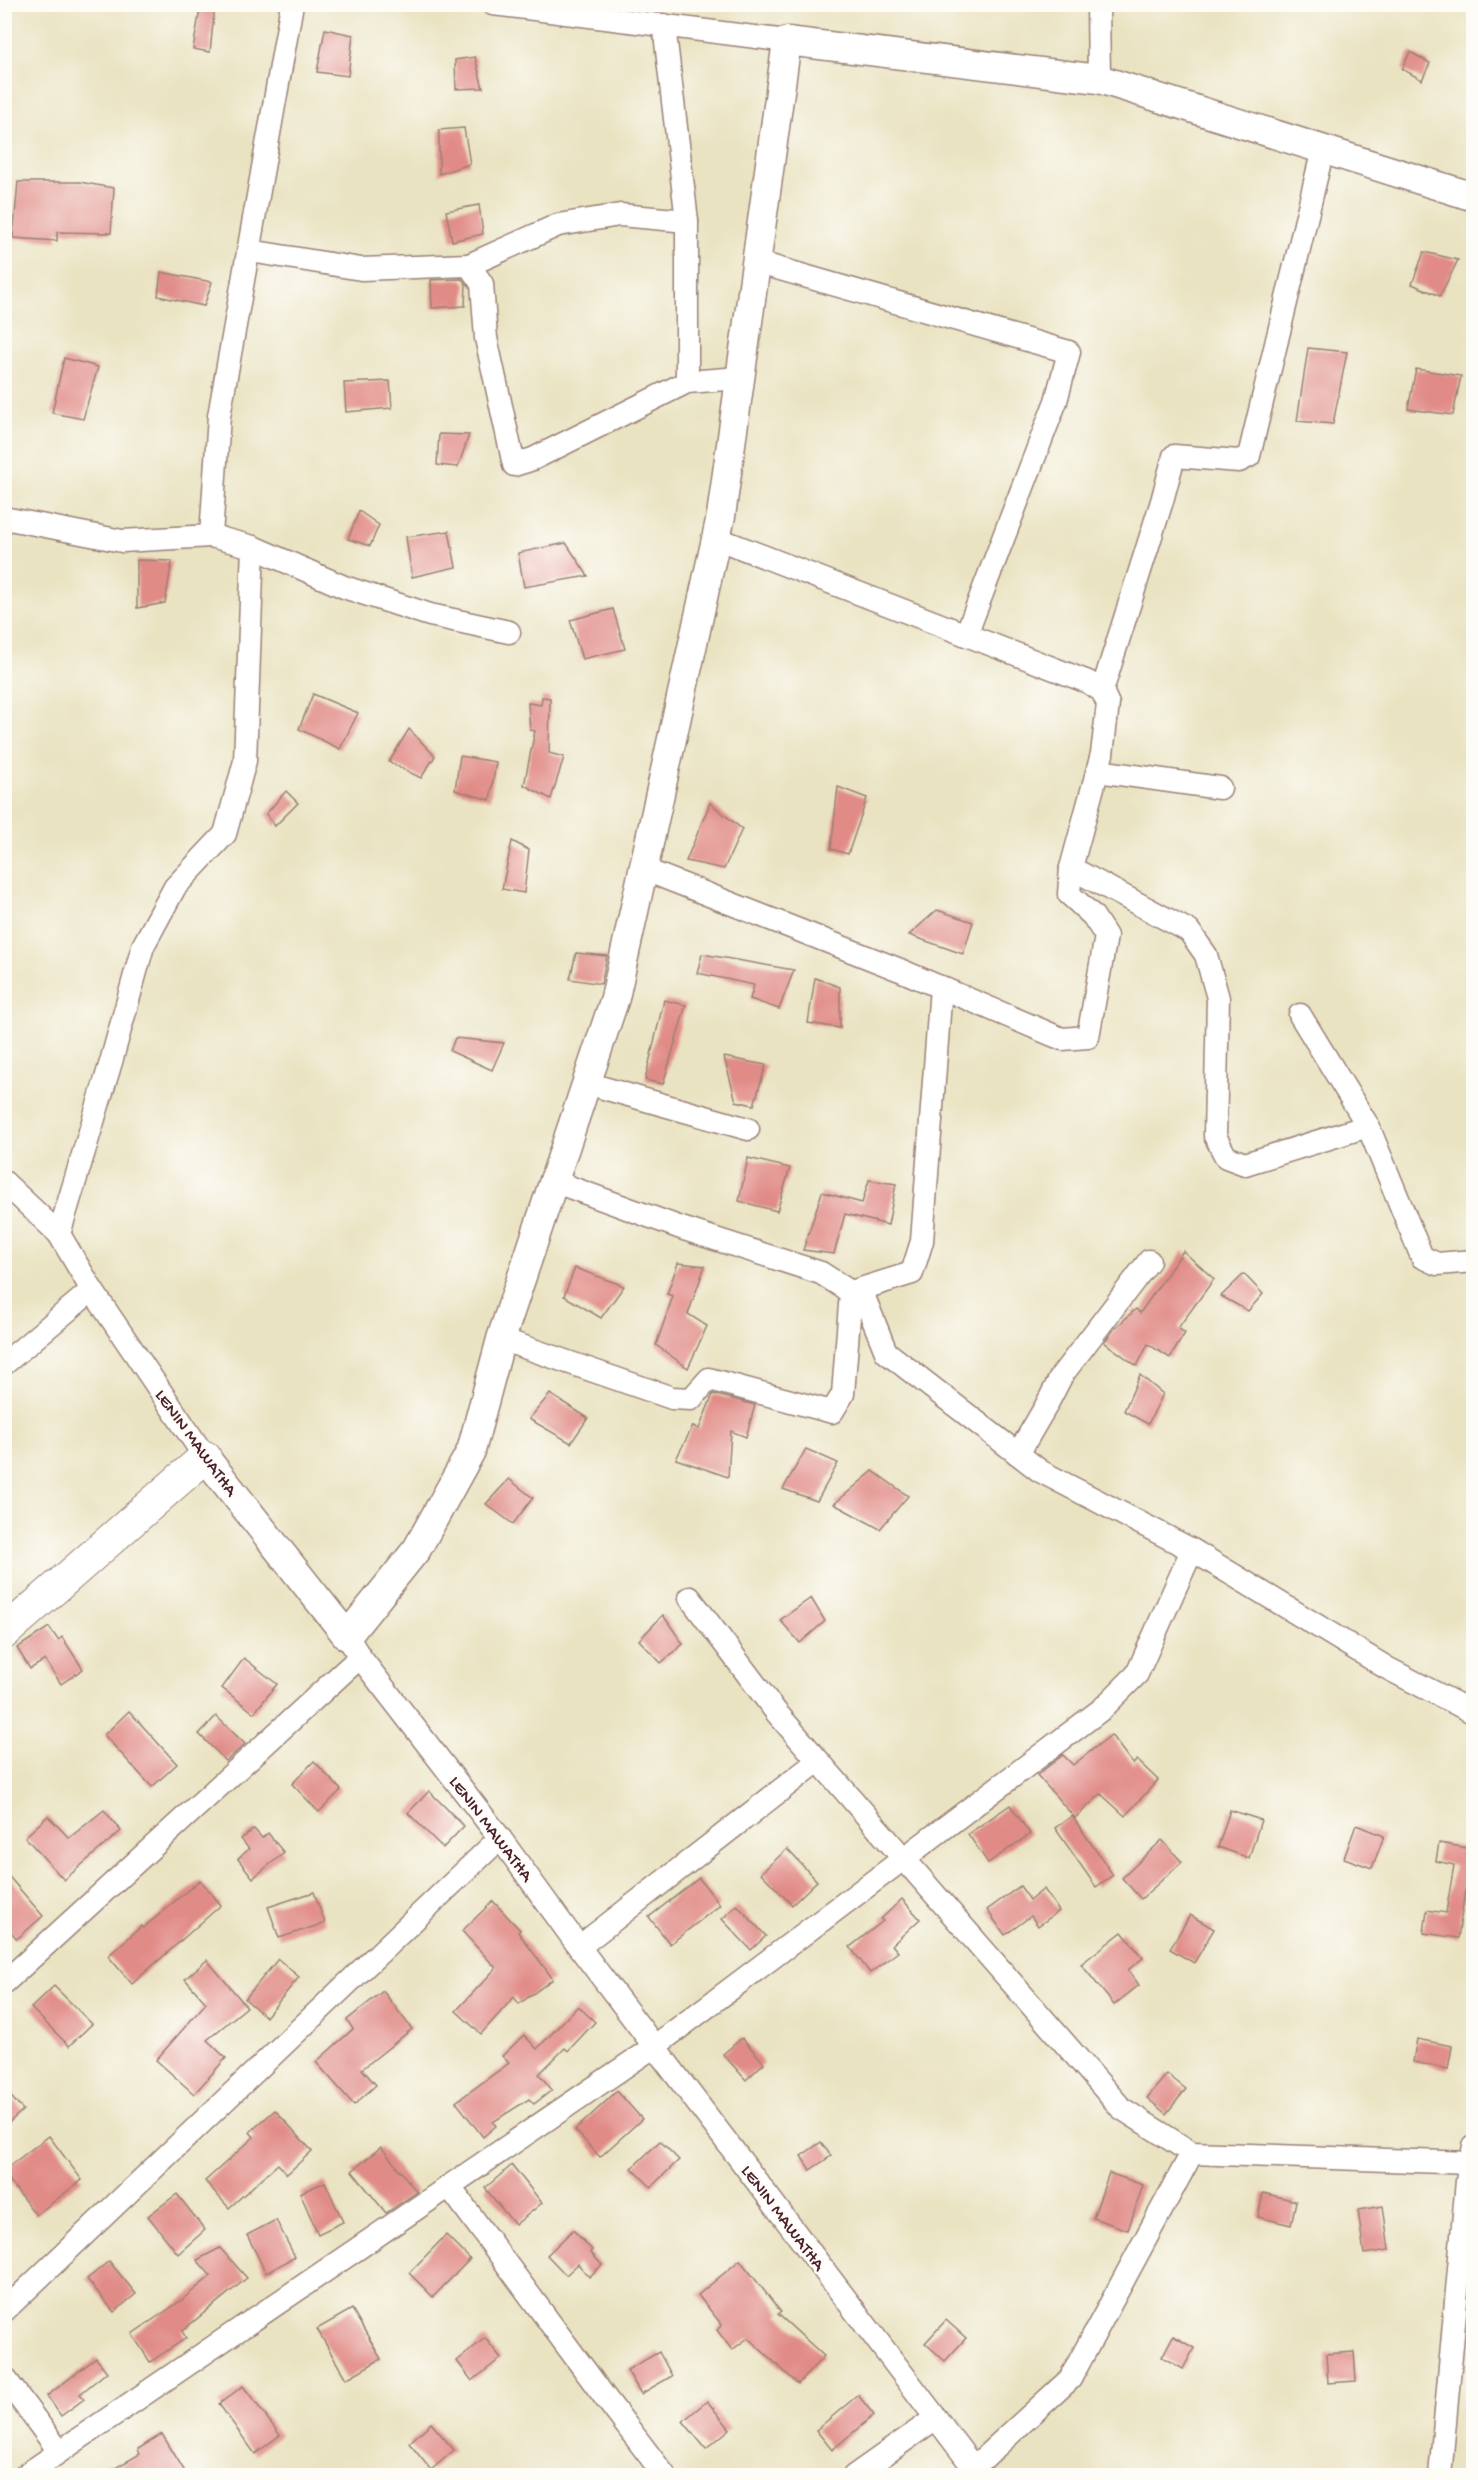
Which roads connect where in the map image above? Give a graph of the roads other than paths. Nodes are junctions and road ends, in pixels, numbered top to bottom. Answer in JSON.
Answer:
{"nodes":[{"id":1,"x":292,"y":4,"type":"edge"},
{"id":2,"x":493,"y":4,"type":"edge"},
{"id":3,"x":1098,"y":4,"type":"edge"},
{"id":4,"x":664,"y":26,"type":"junction"},
{"id":5,"x":787,"y":41,"type":"junction"},
{"id":6,"x":1100,"y":79,"type":"junction"},
{"id":7,"x":1323,"y":149,"type":"junction"},
{"id":8,"x":1473,"y":197,"type":"edge"},
{"id":9,"x":687,"y":221,"type":"junction"},
{"id":10,"x":249,"y":251,"type":"junction"},
{"id":11,"x":756,"y":262,"type":"junction"},
{"id":12,"x":469,"y":265,"type":"junction"},
{"id":13,"x":740,"y":378,"type":"junction"},
{"id":14,"x":687,"y":382,"type":"junction"},
{"id":15,"x":4,"y":518,"type":"edge"},
{"id":16,"x":211,"y":537,"type":"junction"},
{"id":17,"x":716,"y":538,"type":"junction"},
{"id":18,"x":253,"y":547,"type":"junction"},
{"id":19,"x":509,"y":632,"type":"dead end"},
{"id":20,"x":966,"y":635,"type":"junction"},
{"id":21,"x":1102,"y":691,"type":"junction"},
{"id":22,"x":1098,"y":771,"type":"junction"},
{"id":23,"x":1220,"y":788,"type":"dead end"},
{"id":24,"x":643,"y":868,"type":"junction"},
{"id":25,"x":1071,"y":868,"type":"junction"},
{"id":26,"x":941,"y":987,"type":"junction"},
{"id":27,"x":1300,"y":1015,"type":"dead end"},
{"id":28,"x":586,"y":1083,"type":"junction"},
{"id":29,"x":1368,"y":1126,"type":"junction"},
{"id":30,"x":748,"y":1129,"type":"dead end"},
{"id":31,"x":553,"y":1181,"type":"junction"},
{"id":32,"x":4,"y":1182,"type":"edge"},
{"id":33,"x":59,"y":1234,"type":"junction"},
{"id":34,"x":1149,"y":1261,"type":"dead end"},
{"id":35,"x":1473,"y":1261,"type":"edge"},
{"id":36,"x":92,"y":1290,"type":"junction"},
{"id":37,"x":851,"y":1292,"type":"junction"},
{"id":38,"x":501,"y":1339,"type":"junction"},
{"id":39,"x":4,"y":1364,"type":"edge"},
{"id":40,"x":1018,"y":1454,"type":"junction"},
{"id":41,"x":205,"y":1456,"type":"junction"},
{"id":42,"x":1192,"y":1550,"type":"junction"},
{"id":43,"x":690,"y":1598,"type":"dead end"},
{"id":44,"x":4,"y":1633,"type":"edge"},
{"id":45,"x":354,"y":1646,"type":"junction"},
{"id":46,"x":1473,"y":1713,"type":"edge"},
{"id":47,"x":818,"y":1761,"type":"junction"},
{"id":48,"x":500,"y":1838,"type":"junction"},
{"id":49,"x":903,"y":1857,"type":"junction"},
{"id":50,"x":579,"y":1947,"type":"junction"},
{"id":51,"x":4,"y":1983,"type":"edge"},
{"id":52,"x":655,"y":2046,"type":"junction"},
{"id":53,"x":1192,"y":2153,"type":"junction"},
{"id":54,"x":1472,"y":2155,"type":"edge"},
{"id":55,"x":449,"y":2186,"type":"junction"},
{"id":56,"x":4,"y":2311,"type":"edge"},
{"id":57,"x":4,"y":2377,"type":"edge"},
{"id":58,"x":936,"y":2418,"type":"junction"},
{"id":59,"x":59,"y":2451,"type":"junction"},
{"id":60,"x":977,"y":2471,"type":"edge"},
{"id":61,"x":24,"y":2475,"type":"edge"},
{"id":62,"x":665,"y":2475,"type":"edge"},
{"id":63,"x":855,"y":2475,"type":"edge"},
{"id":64,"x":1440,"y":2475,"type":"edge"}],
"edges":[{"from":1,"to":10,"type":"street"},
{"from":2,"to":4,"type":"street"},
{"from":3,"to":6,"type":"street"},
{"from":4,"to":5,"type":"street"},
{"from":4,"to":9,"type":"street"},
{"from":5,"to":6,"type":"street"},
{"from":5,"to":11,"type":"street"},
{"from":6,"to":7,"type":"street"},
{"from":7,"to":8,"type":"street"},
{"from":7,"to":21,"type":"street"},
{"from":9,"to":12,"type":"street"},
{"from":9,"to":14,"type":"street"},
{"from":10,"to":12,"type":"street"},
{"from":10,"to":16,"type":"street"},
{"from":11,"to":13,"type":"street"},
{"from":11,"to":20,"type":"street"},
{"from":12,"to":14,"type":"street"},
{"from":13,"to":14,"type":"street"},
{"from":13,"to":17,"type":"street"},
{"from":15,"to":16,"type":"street"},
{"from":16,"to":18,"type":"street"},
{"from":17,"to":20,"type":"street"},
{"from":17,"to":24,"type":"street"},
{"from":18,"to":19,"type":"street"},
{"from":18,"to":33,"type":"street"},
{"from":20,"to":21,"type":"street"},
{"from":21,"to":22,"type":"street"},
{"from":22,"to":23,"type":"street"},
{"from":22,"to":25,"type":"street"},
{"from":24,"to":26,"type":"street"},
{"from":24,"to":28,"type":"street"},
{"from":25,"to":26,"type":"street"},
{"from":25,"to":29,"type":"street"},
{"from":26,"to":37,"type":"street"},
{"from":27,"to":29,"type":"street"},
{"from":28,"to":30,"type":"street"},
{"from":28,"to":31,"type":"street"},
{"from":29,"to":35,"type":"street"},
{"from":31,"to":37,"type":"street"},
{"from":31,"to":38,"type":"street"},
{"from":32,"to":33,"type":"street","name":"LENIN MAWATHA"},
{"from":33,"to":36,"type":"street","name":"LENIN MAWATHA"},
{"from":34,"to":40,"type":"street"},
{"from":36,"to":39,"type":"street"},
{"from":36,"to":41,"type":"street","name":"LENIN MAWATHA"},
{"from":37,"to":38,"type":"street"},
{"from":37,"to":40,"type":"street"},
{"from":38,"to":45,"type":"street"},
{"from":40,"to":42,"type":"street"},
{"from":41,"to":44,"type":"main road"},
{"from":41,"to":45,"type":"street","name":"LENIN MAWATHA"},
{"from":42,"to":46,"type":"street"},
{"from":42,"to":49,"type":"street"},
{"from":43,"to":47,"type":"street"},
{"from":45,"to":48,"type":"street","name":"LENIN MAWATHA"},
{"from":45,"to":51,"type":"street"},
{"from":47,"to":49,"type":"street"},
{"from":47,"to":50,"type":"street"},
{"from":48,"to":50,"type":"street","name":"LENIN MAWATHA"},
{"from":48,"to":56,"type":"street"},
{"from":49,"to":52,"type":"street"},
{"from":49,"to":53,"type":"street"},
{"from":50,"to":52,"type":"street","name":"LENIN MAWATHA"},
{"from":52,"to":55,"type":"street"},
{"from":52,"to":58,"type":"street","name":"LENIN MAWATHA"},
{"from":53,"to":54,"type":"street"},
{"from":53,"to":60,"type":"street"},
{"from":54,"to":64,"type":"street"},
{"from":55,"to":59,"type":"street"},
{"from":55,"to":62,"type":"street"},
{"from":57,"to":59,"type":"street"},
{"from":58,"to":60,"type":"street","name":"LENIN MAWATHA"},
{"from":58,"to":63,"type":"street"},
{"from":59,"to":61,"type":"street"}]}
